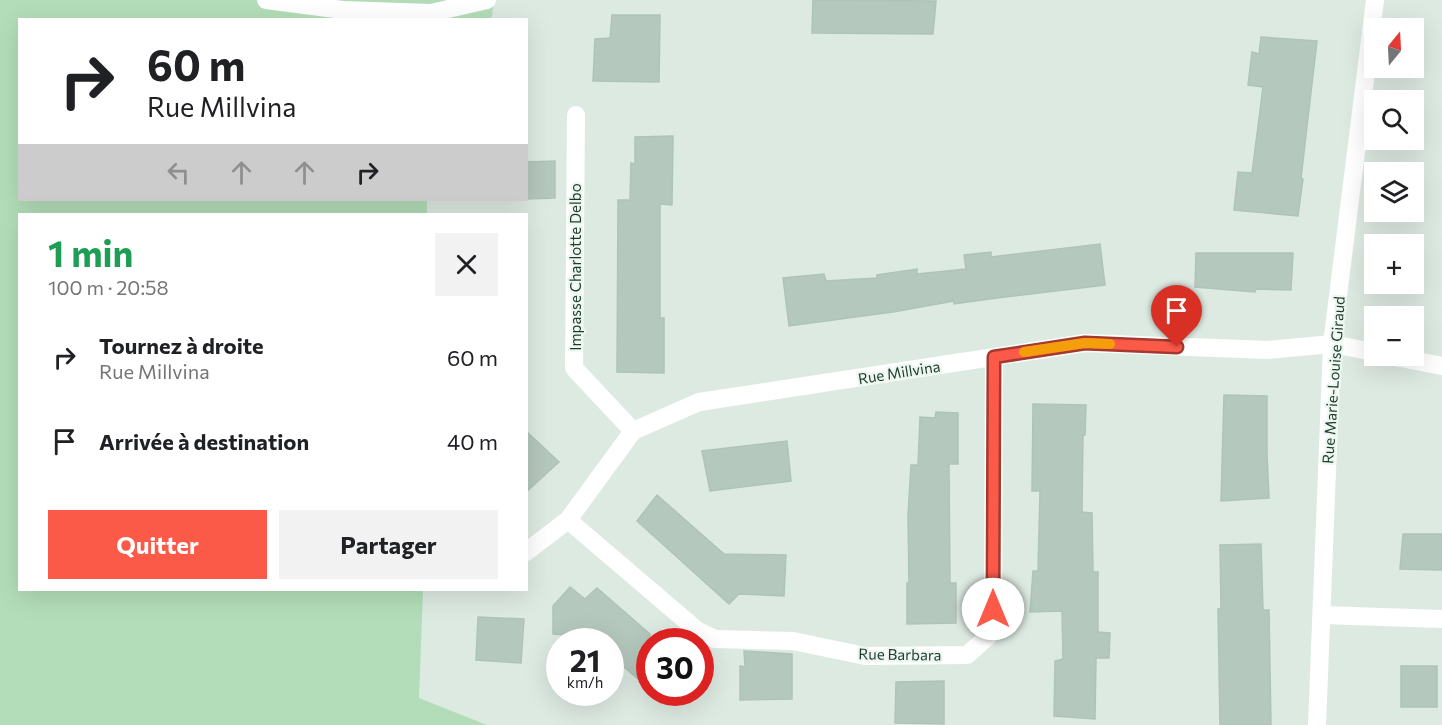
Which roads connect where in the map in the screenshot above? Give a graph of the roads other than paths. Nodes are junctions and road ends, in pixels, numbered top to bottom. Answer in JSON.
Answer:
{"nodes":[{"id":1,"x":266,"y":0,"type":"edge"},
{"id":2,"x":487,"y":0,"type":"edge"},
{"id":3,"x":1375,"y":0,"type":"edge"},
{"id":4,"x":576,"y":115,"type":"dead end"},
{"id":5,"x":1332,"y":344,"type":"junction"},
{"id":6,"x":1364,"y":350,"type":"edge"},
{"id":7,"x":994,"y":357,"type":"junction"},
{"id":8,"x":1424,"y":363,"type":"edge"},
{"id":9,"x":1442,"y":366,"type":"edge"},
{"id":10,"x":633,"y":431,"type":"junction"},
{"id":11,"x":568,"y":520,"type":"junction"},
{"id":12,"x":528,"y":550,"type":"edge"},
{"id":13,"x":1322,"y":615,"type":"junction"},
{"id":14,"x":1442,"y":619,"type":"edge"},
{"id":15,"x":1317,"y":725,"type":"edge"}],
"edges":[{"from":1,"to":2,"type":"street"},
{"from":3,"to":5,"type":"street","name":"Rue Marie-Louise Giraud"},
{"from":4,"to":10,"type":"street","name":"Impasse Charlotte Delbo"},
{"from":5,"to":6,"type":"street","name":"Rue Millvina"},
{"from":5,"to":7,"type":"street","name":"Rue Millvina"},
{"from":5,"to":13,"type":"street","name":"Rue Marie-Louise Giraud"},
{"from":7,"to":10,"type":"street","name":"Rue Millvina"},
{"from":7,"to":11,"type":"street","name":"Rue Barbara"},
{"from":8,"to":9,"type":"street"},
{"from":10,"to":11,"type":"street"},
{"from":11,"to":12,"type":"street"},
{"from":13,"to":14,"type":"street"},
{"from":13,"to":15,"type":"street","name":"Rue Marie-Louise Giraud"}]}
